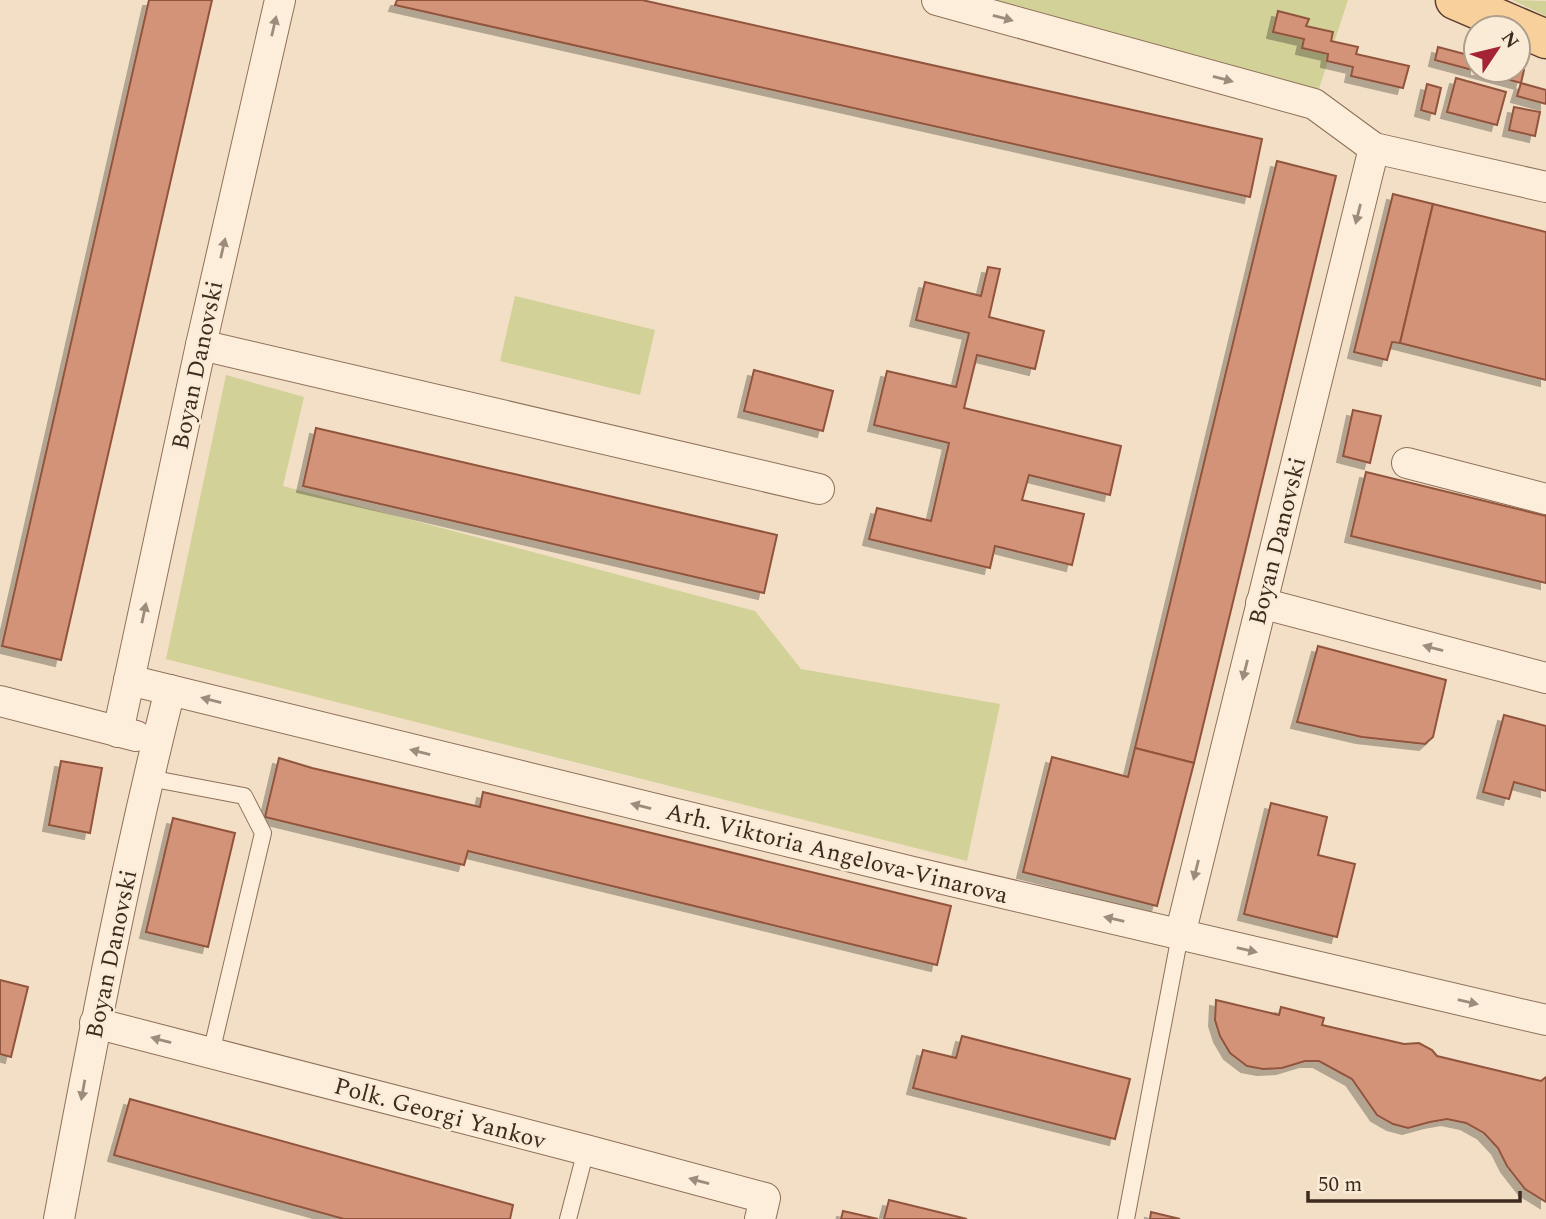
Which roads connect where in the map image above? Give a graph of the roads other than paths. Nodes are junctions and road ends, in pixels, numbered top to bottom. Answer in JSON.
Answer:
{"nodes":[{"id":1,"x":280,"y":0,"type":"edge"},
{"id":2,"x":937,"y":0,"type":"edge"},
{"id":3,"x":1455,"y":0,"type":"edge"},
{"id":4,"x":1546,"y":39,"type":"edge"},
{"id":5,"x":1374,"y":148,"type":"junction"},
{"id":6,"x":1546,"y":187,"type":"edge"},
{"id":7,"x":201,"y":345,"type":"junction"},
{"id":8,"x":1407,"y":463,"type":"dead end"},
{"id":9,"x":819,"y":489,"type":"dead end"},
{"id":10,"x":1546,"y":499,"type":"edge"},
{"id":11,"x":1261,"y":603,"type":"junction"},
{"id":12,"x":1546,"y":678,"type":"edge"},
{"id":13,"x":129,"y":680,"type":"junction"},
{"id":14,"x":170,"y":690,"type":"junction"},
{"id":15,"x":0,"y":701,"type":"edge"},
{"id":16,"x":118,"y":732,"type":"junction"},
{"id":17,"x":157,"y":742,"type":"junction"},
{"id":18,"x":149,"y":778,"type":"junction"},
{"id":19,"x":1180,"y":935,"type":"junction"},
{"id":20,"x":1546,"y":1020,"type":"edge"},
{"id":21,"x":95,"y":1023,"type":"junction"},
{"id":22,"x":211,"y":1053,"type":"junction"},
{"id":23,"x":586,"y":1150,"type":"junction"},
{"id":24,"x":59,"y":1219,"type":"edge"},
{"id":25,"x":568,"y":1219,"type":"edge"},
{"id":26,"x":760,"y":1219,"type":"edge"},
{"id":27,"x":1126,"y":1219,"type":"edge"}],
"edges":[{"from":7,"to":1,"type":"street","name":"Boyan Danovski","one_way":true},
{"from":2,"to":5,"type":"street","one_way":true},
{"from":3,"to":4,"type":"main road"},
{"from":5,"to":6,"type":"street"},
{"from":5,"to":11,"type":"street","name":"Boyan Danovski","one_way":true},
{"from":7,"to":9,"type":"street"},
{"from":13,"to":7,"type":"street","name":"Boyan Danovski","one_way":true},
{"from":8,"to":10,"type":"street"},
{"from":12,"to":11,"type":"street","one_way":true},
{"from":11,"to":19,"type":"street","name":"Boyan Danovski","one_way":true},
{"from":13,"to":14,"type":"street","name":"Arh. Viktoria Angelova-Vinarova"},
{"from":13,"to":16,"type":"street","name":"Boyan Danovski"},
{"from":14,"to":17,"type":"street","name":"Boyan Danovski"},
{"from":19,"to":14,"type":"street","name":"Arh. Viktoria Angelova-Vinarova","one_way":true},
{"from":15,"to":16,"type":"street"},
{"from":16,"to":17,"type":"street"},
{"from":17,"to":18,"type":"street","name":"Boyan Danovski"},
{"from":18,"to":21,"type":"street","name":"Boyan Danovski"},
{"from":18,"to":22,"type":"lane"},
{"from":19,"to":20,"type":"street","name":"Arh. Viktoria Angelova-Vinarova","one_way":true},
{"from":19,"to":27,"type":"lane"},
{"from":22,"to":21,"type":"street","name":"Polk. Georgi Yankov","one_way":true},
{"from":21,"to":24,"type":"street","name":"Boyan Danovski","one_way":true},
{"from":22,"to":23,"type":"street","name":"Polk. Georgi Yankov"},
{"from":23,"to":25,"type":"lane"},
{"from":26,"to":23,"type":"street","name":"Polk. Georgi Yankov","one_way":true}]}
